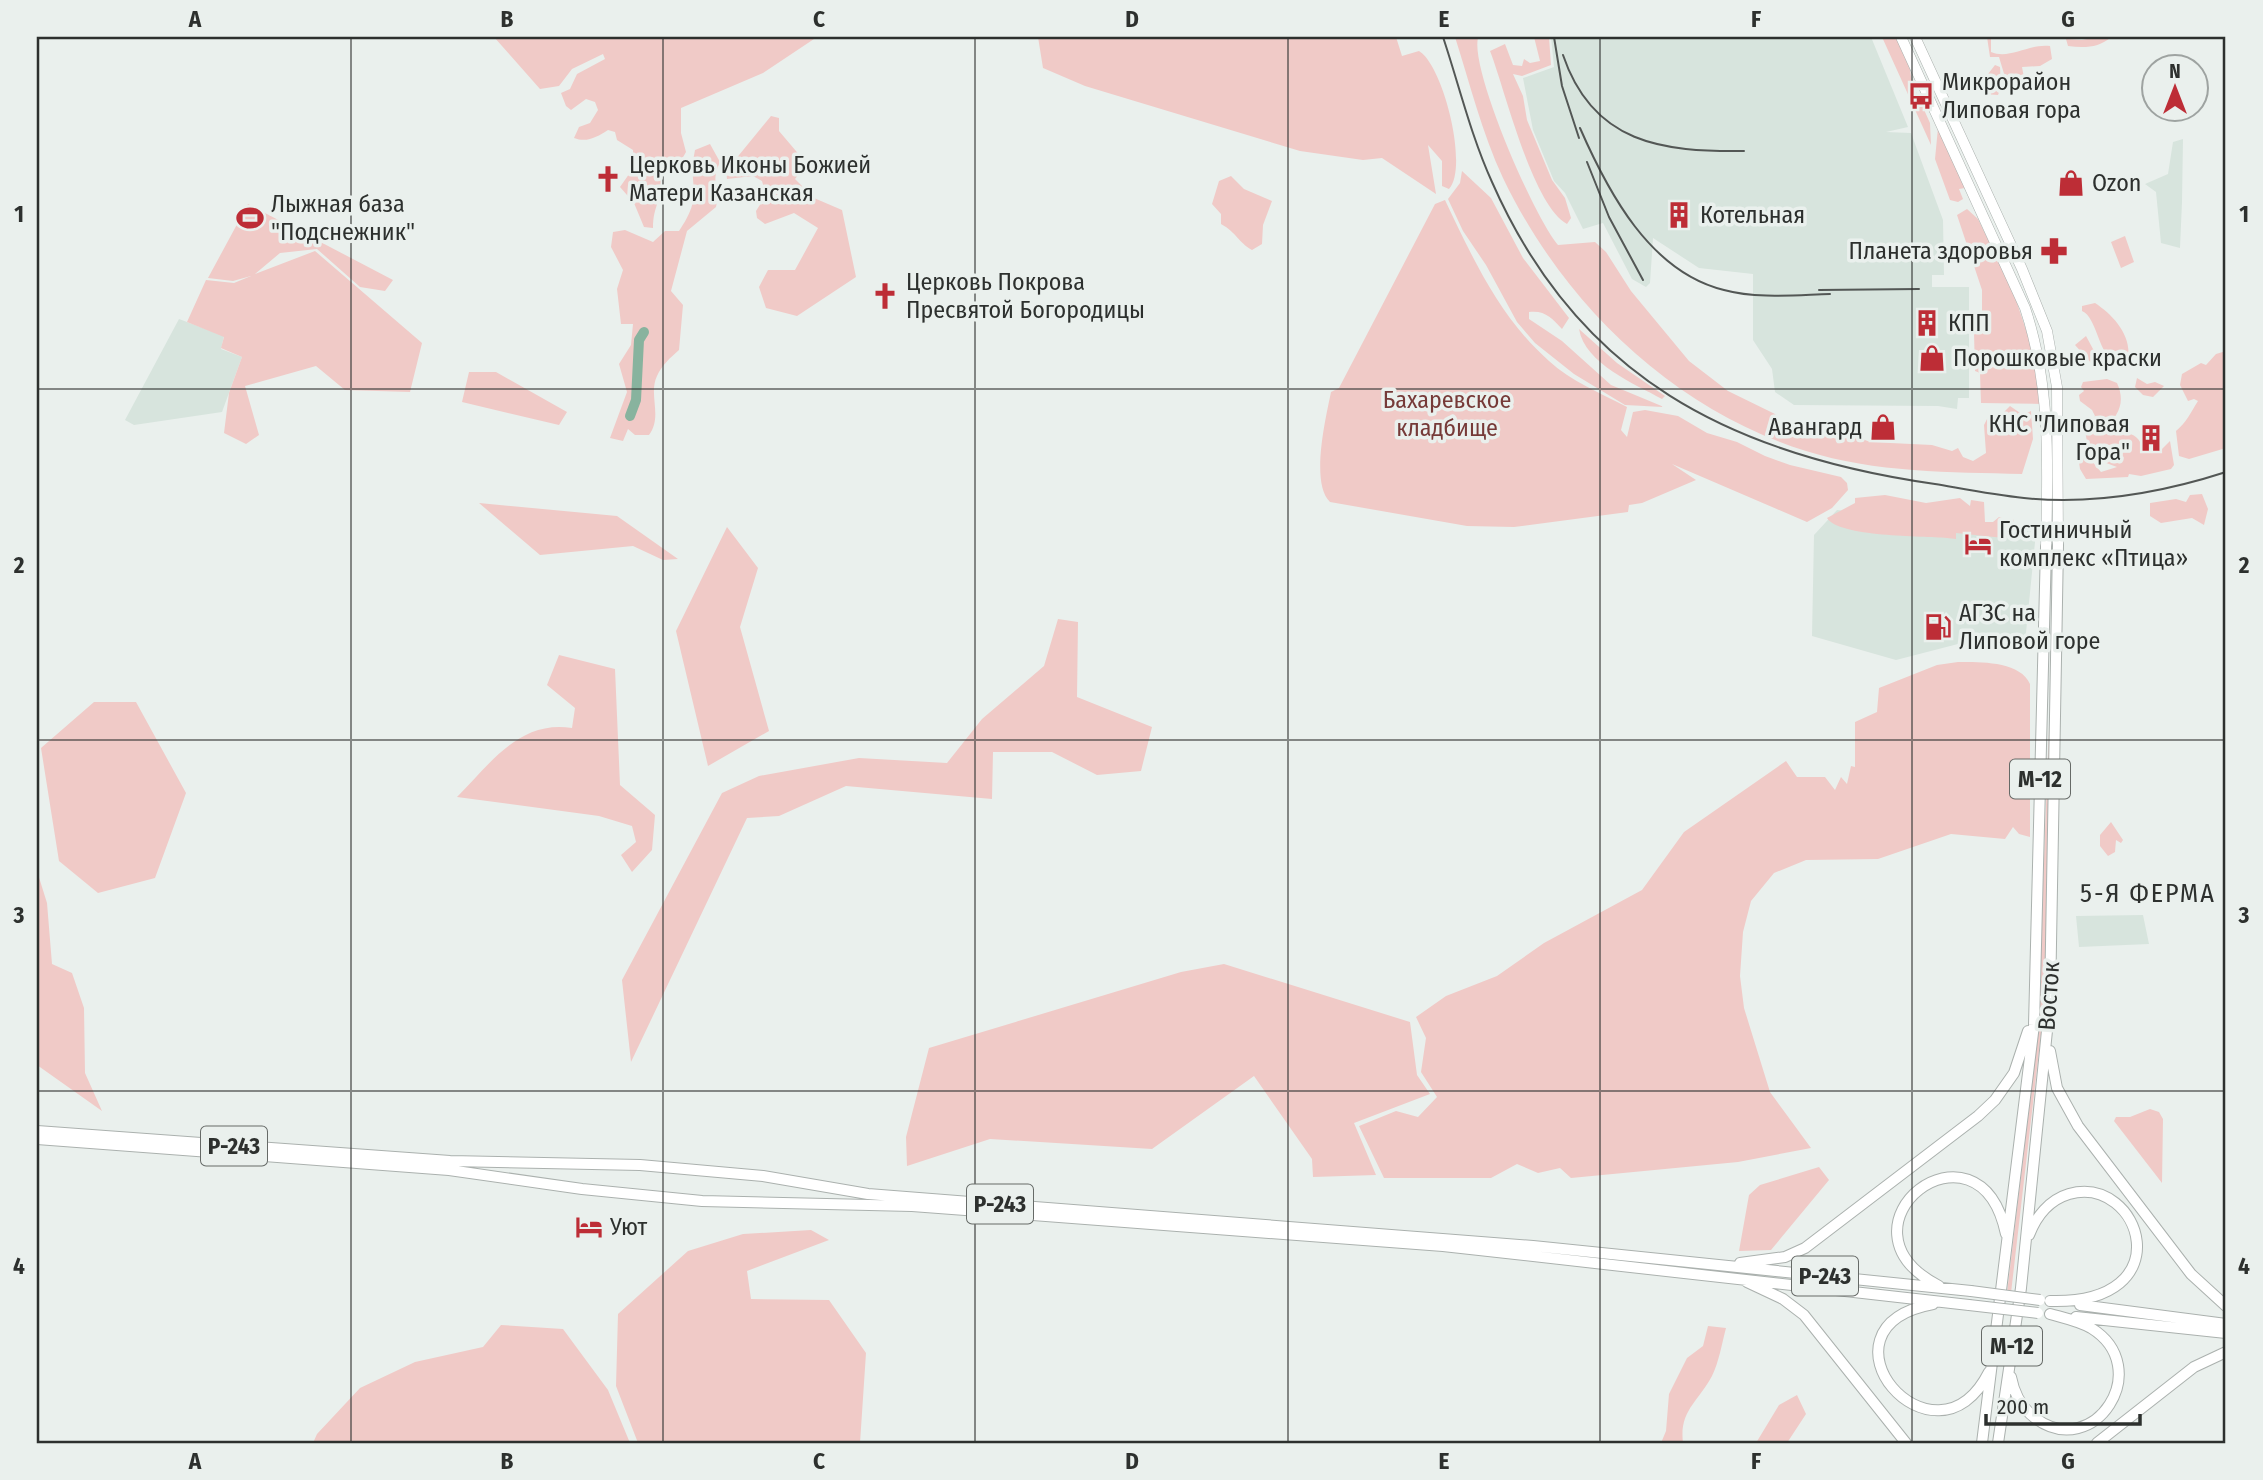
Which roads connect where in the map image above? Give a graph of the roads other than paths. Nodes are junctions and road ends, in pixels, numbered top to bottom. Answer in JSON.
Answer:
{"nodes":[{"id":1,"x":1901,"y":37,"type":"edge"},
{"id":2,"x":1915,"y":37,"type":"edge"},
{"id":3,"x":2058,"y":545,"type":"joint"},
{"id":4,"x":2046,"y":547,"type":"joint"},
{"id":5,"x":2034,"y":1011,"type":"junction"},
{"id":6,"x":2048,"y":1022,"type":"junction"},
{"id":7,"x":37,"y":1131,"type":"edge"},
{"id":8,"x":37,"y":1139,"type":"edge"},
{"id":9,"x":431,"y":1164,"type":"junction"},
{"id":10,"x":450,"y":1166,"type":"junction"},
{"id":11,"x":2007,"y":1241,"type":"junction"},
{"id":12,"x":2025,"y":1248,"type":"junction"},
{"id":13,"x":1705,"y":1264,"type":"junction"},
{"id":14,"x":1724,"y":1275,"type":"junction"},
{"id":15,"x":1944,"y":1289,"type":"junction"},
{"id":16,"x":2045,"y":1301,"type":"junction"},
{"id":17,"x":1949,"y":1302,"type":"junction"},
{"id":18,"x":2226,"y":1306,"type":"edge"},
{"id":19,"x":2044,"y":1314,"type":"junction"},
{"id":20,"x":2226,"y":1324,"type":"edge"},
{"id":21,"x":2226,"y":1333,"type":"edge"},
{"id":22,"x":2226,"y":1352,"type":"edge"},
{"id":23,"x":1992,"y":1366,"type":"junction"},
{"id":24,"x":2009,"y":1367,"type":"junction"},
{"id":25,"x":1906,"y":1443,"type":"edge"},
{"id":26,"x":1982,"y":1443,"type":"edge"},
{"id":27,"x":1998,"y":1443,"type":"edge"},
{"id":28,"x":2097,"y":1443,"type":"edge"}],
"edges":[{"from":1,"to":4,"type":"main road"},
{"from":2,"to":3,"type":"main road"},
{"from":3,"to":6,"type":"highway","name":"Восток","number":"М-12"},
{"from":4,"to":5,"type":"highway","name":"Восток","number":"М-12"},
{"from":5,"to":11,"type":"highway","name":"Восток","number":"М-12"},
{"from":5,"to":13,"type":"highway"},
{"from":6,"to":12,"type":"highway","name":"Восток","number":"М-12"},
{"from":6,"to":18,"type":"highway"},
{"from":7,"to":9,"type":"highway","number":"Р-243"},
{"from":8,"to":9,"type":"highway","number":"Р-243"},
{"from":9,"to":10,"type":"highway","number":"Р-243"},
{"from":10,"to":13,"type":"highway","number":"Р-243"},
{"from":10,"to":14,"type":"highway","number":"Р-243"},
{"from":11,"to":15,"type":"highway"},
{"from":11,"to":23,"type":"highway","name":"Восток","number":"М-12"},
{"from":12,"to":16,"type":"highway"},
{"from":12,"to":24,"type":"highway","name":"Восток","number":"М-12"},
{"from":13,"to":15,"type":"highway","number":"Р-243"},
{"from":14,"to":17,"type":"highway","number":"Р-243"},
{"from":14,"to":25,"type":"highway"},
{"from":15,"to":16,"type":"highway","number":"Р-243","bridge":true},
{"from":16,"to":20,"type":"highway"},
{"from":17,"to":19,"type":"highway","number":"Р-243","bridge":true},
{"from":17,"to":23,"type":"highway"},
{"from":19,"to":21,"type":"highway"},
{"from":19,"to":24,"type":"highway"},
{"from":22,"to":28,"type":"highway"},
{"from":23,"to":26,"type":"highway","name":"Восток","number":"М-12"},
{"from":24,"to":27,"type":"highway","name":"Восток","number":"М-12"}]}
